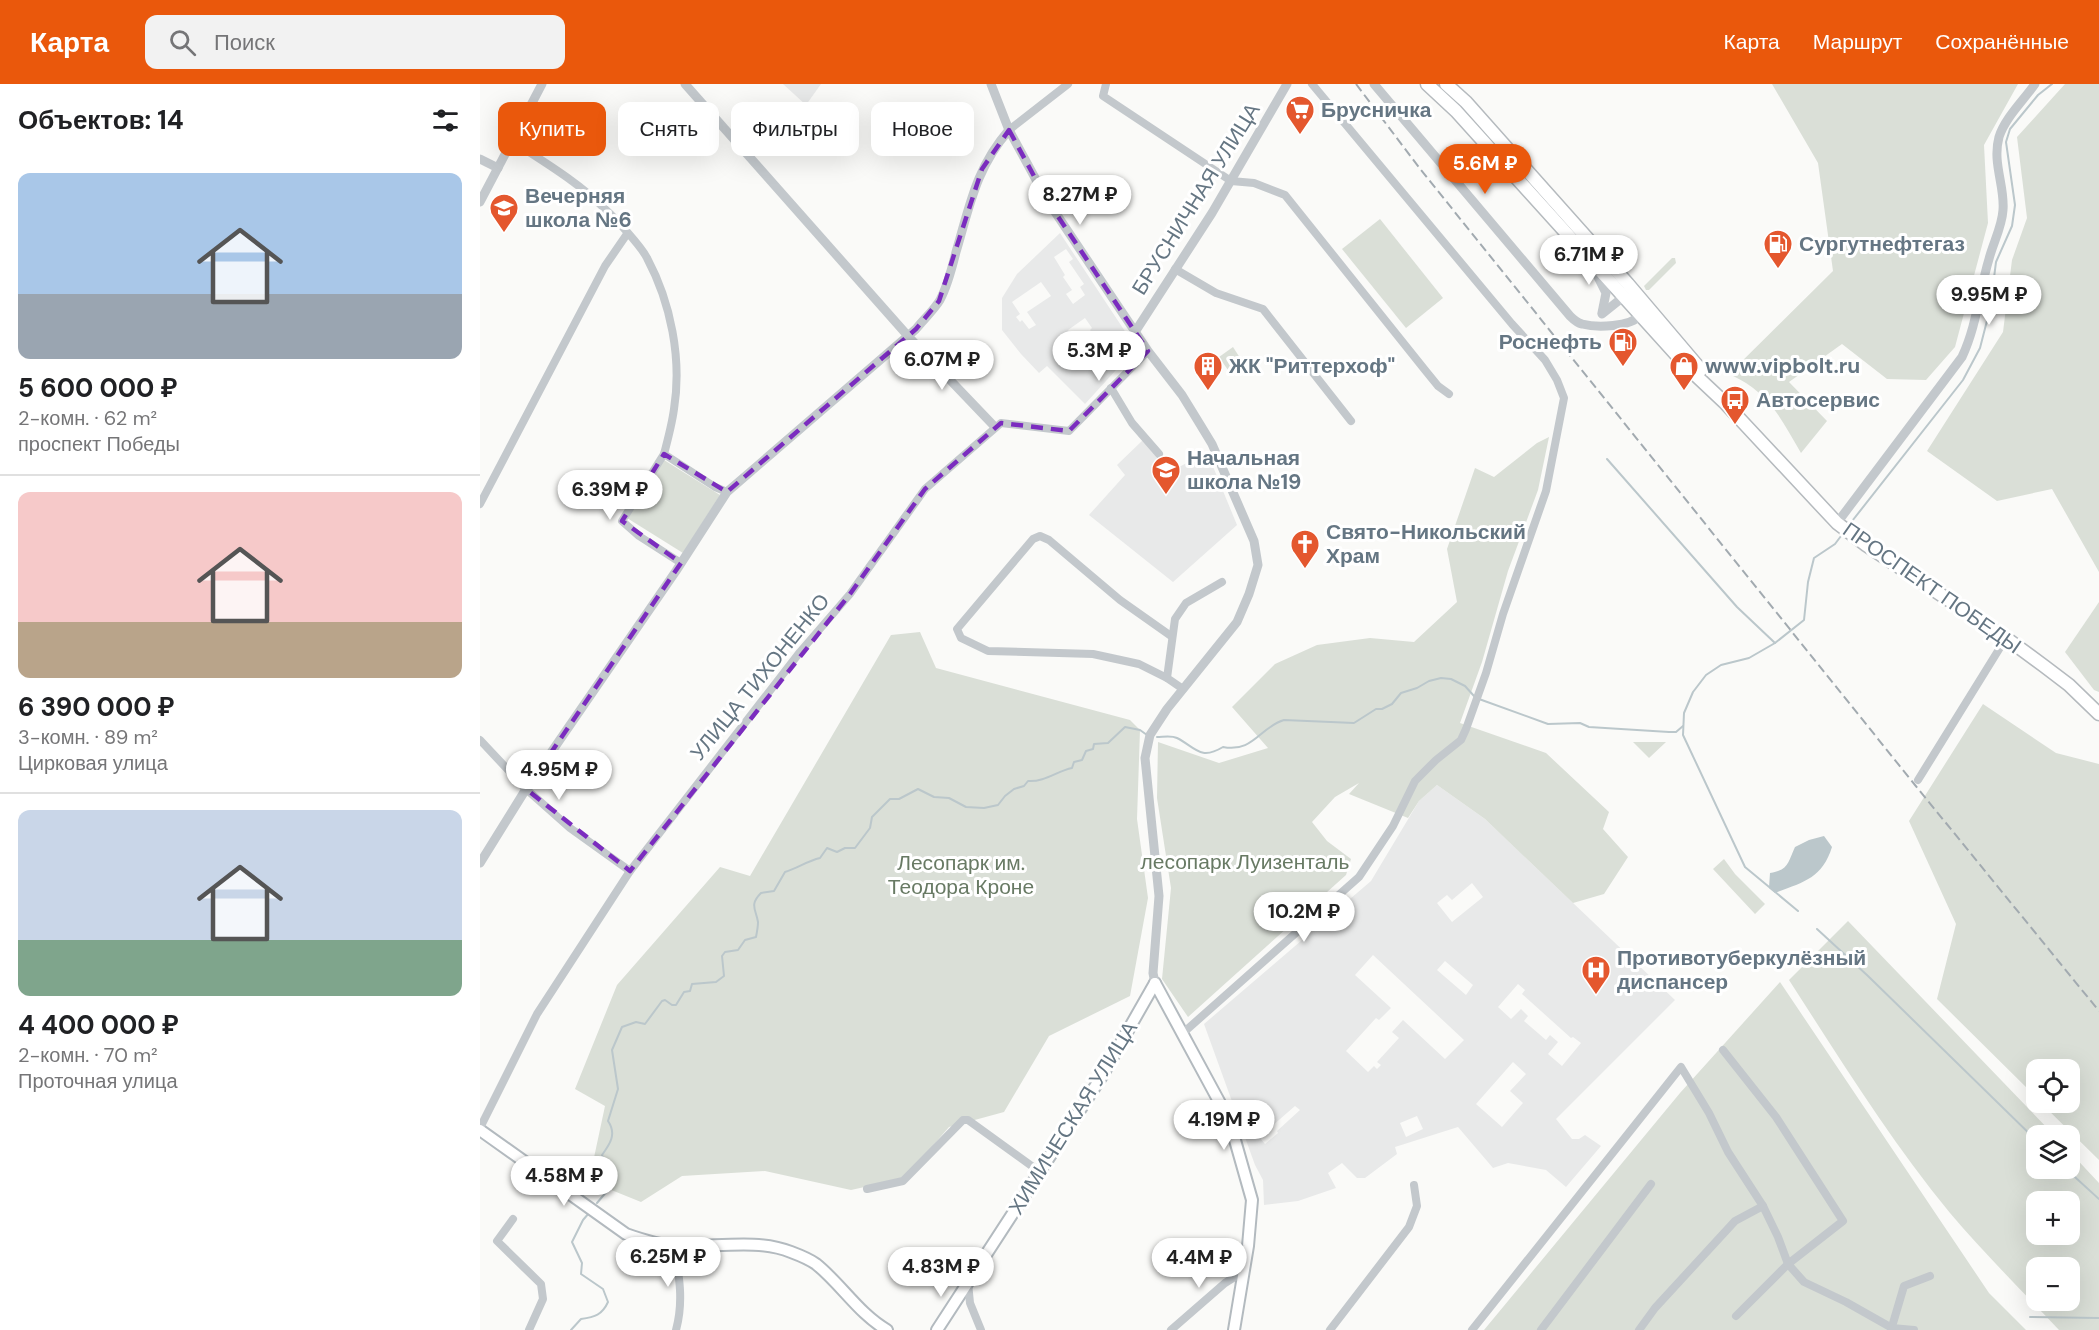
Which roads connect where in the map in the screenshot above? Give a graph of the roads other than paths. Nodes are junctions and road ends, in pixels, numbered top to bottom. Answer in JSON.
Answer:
{"nodes":[{"id":1,"x":542,"y":84,"type":"edge"},
{"id":2,"x":685,"y":84,"type":"edge"},
{"id":3,"x":991,"y":84,"type":"edge"},
{"id":4,"x":1068,"y":84,"type":"edge"},
{"id":5,"x":1106,"y":84,"type":"edge"},
{"id":6,"x":1287,"y":84,"type":"edge"},
{"id":7,"x":1312,"y":84,"type":"edge"},
{"id":8,"x":1374,"y":84,"type":"edge"},
{"id":9,"x":1427,"y":84,"type":"edge"},
{"id":10,"x":1446,"y":84,"type":"edge"},
{"id":11,"x":2035,"y":84,"type":"edge"},
{"id":12,"x":533,"y":102,"type":"edge"},
{"id":13,"x":1009,"y":130,"type":"junction"},
{"id":14,"x":504,"y":156,"type":"edge"},
{"id":15,"x":534,"y":156,"type":"edge"},
{"id":16,"x":480,"y":159,"type":"edge"},
{"id":17,"x":498,"y":168,"type":"junction"},
{"id":18,"x":1231,"y":181,"type":"junction"},
{"id":19,"x":480,"y":202,"type":"edge"},
{"id":20,"x":627,"y":234,"type":"junction"},
{"id":21,"x":1591,"y":260,"type":"junction"},
{"id":22,"x":1175,"y":269,"type":"junction"},
{"id":23,"x":1629,"y":293,"type":"junction"},
{"id":24,"x":1602,"y":313,"type":"junction"},
{"id":25,"x":1641,"y":315,"type":"junction"},
{"id":26,"x":1589,"y":325,"type":"junction"},
{"id":27,"x":1135,"y":332,"type":"junction"},
{"id":28,"x":908,"y":336,"type":"junction"},
{"id":29,"x":1148,"y":351,"type":"junction"},
{"id":30,"x":1111,"y":388,"type":"junction"},
{"id":31,"x":1449,"y":394,"type":"dead end"},
{"id":32,"x":1724,"y":402,"type":"junction"},
{"id":33,"x":1351,"y":422,"type":"dead end"},
{"id":34,"x":995,"y":428,"type":"junction"},
{"id":35,"x":664,"y":454,"type":"junction"},
{"id":36,"x":1160,"y":454,"type":"dead end"},
{"id":37,"x":727,"y":492,"type":"junction"},
{"id":38,"x":480,"y":504,"type":"edge"},
{"id":39,"x":1837,"y":523,"type":"junction"},
{"id":40,"x":681,"y":563,"type":"junction"},
{"id":41,"x":1222,"y":582,"type":"dead end"},
{"id":42,"x":1172,"y":636,"type":"junction"},
{"id":43,"x":2006,"y":638,"type":"junction"},
{"id":44,"x":1167,"y":678,"type":"junction"},
{"id":45,"x":1183,"y":689,"type":"junction"},
{"id":46,"x":2099,"y":714,"type":"edge"},
{"id":47,"x":480,"y":740,"type":"edge"},
{"id":48,"x":1918,"y":780,"type":"dead end"},
{"id":49,"x":526,"y":789,"type":"junction"},
{"id":50,"x":480,"y":863,"type":"edge"},
{"id":51,"x":630,"y":871,"type":"junction"},
{"id":52,"x":1155,"y":983,"type":"junction"},
{"id":53,"x":1183,"y":1033,"type":"junction"},
{"id":54,"x":1723,"y":1050,"type":"dead end"},
{"id":55,"x":480,"y":1129,"type":"edge"},
{"id":56,"x":1040,"y":1172,"type":"junction"},
{"id":57,"x":1651,"y":1184,"type":"dead end"},
{"id":58,"x":1414,"y":1185,"type":"dead end"},
{"id":59,"x":867,"y":1189,"type":"dead end"},
{"id":60,"x":1762,"y":1206,"type":"junction"},
{"id":61,"x":513,"y":1219,"type":"dead end"},
{"id":62,"x":674,"y":1246,"type":"junction"},
{"id":63,"x":1788,"y":1264,"type":"junction"},
{"id":64,"x":1244,"y":1271,"type":"junction"},
{"id":65,"x":1930,"y":1276,"type":"dead end"},
{"id":66,"x":968,"y":1281,"type":"junction"},
{"id":67,"x":1736,"y":1316,"type":"dead end"},
{"id":68,"x":872,"y":1326,"type":"edge"},
{"id":69,"x":1891,"y":1329,"type":"edge"},
{"id":70,"x":529,"y":1330,"type":"edge"},
{"id":71,"x":676,"y":1330,"type":"edge"},
{"id":72,"x":887,"y":1330,"type":"edge"},
{"id":73,"x":937,"y":1330,"type":"edge"},
{"id":74,"x":981,"y":1330,"type":"edge"},
{"id":75,"x":1171,"y":1330,"type":"edge"},
{"id":76,"x":1233,"y":1330,"type":"edge"},
{"id":77,"x":1330,"y":1330,"type":"edge"},
{"id":78,"x":1472,"y":1330,"type":"edge"},
{"id":79,"x":1541,"y":1330,"type":"edge"},
{"id":80,"x":1639,"y":1330,"type":"edge"},
{"id":81,"x":1914,"y":1330,"type":"edge"}],
"edges":[{"from":1,"to":12,"type":"street"},
{"from":2,"to":28,"type":"street"},
{"from":3,"to":13,"type":"street"},
{"from":4,"to":13,"type":"street"},
{"from":5,"to":18,"type":"street"},
{"from":6,"to":18,"type":"street","name":"БРУСНИЧНАЯ УЛИЦА"},
{"from":7,"to":53,"type":"street"},
{"from":8,"to":26,"type":"street"},
{"from":9,"to":21,"type":"main road","name":"ПРОСПЕКТ ПОБЕДЫ"},
{"from":10,"to":23,"type":"main road","name":"ПРОСПЕКТ ПОБЕДЫ"},
{"from":11,"to":39,"type":"street"},
{"from":13,"to":27,"type":"street"},
{"from":13,"to":28,"type":"street"},
{"from":14,"to":17,"type":"street"},
{"from":15,"to":20,"type":"street"},
{"from":16,"to":17,"type":"street"},
{"from":17,"to":19,"type":"street"},
{"from":18,"to":22,"type":"street","name":"БРУСНИЧНАЯ УЛИЦА"},
{"from":18,"to":31,"type":"street"},
{"from":20,"to":35,"type":"street"},
{"from":20,"to":38,"type":"street"},
{"from":21,"to":23,"type":"main road","name":"ПРОСПЕКТ ПОБЕДЫ"},
{"from":21,"to":24,"type":"street"},
{"from":22,"to":27,"type":"street","name":"БРУСНИЧНАЯ УЛИЦА"},
{"from":22,"to":33,"type":"street"},
{"from":23,"to":24,"type":"street"},
{"from":23,"to":25,"type":"main road","name":"ПРОСПЕКТ ПОБЕДЫ"},
{"from":23,"to":32,"type":"main road","name":"ПРОСПЕКТ ПОБЕДЫ"},
{"from":24,"to":26,"type":"street"},
{"from":25,"to":26,"type":"street"},
{"from":25,"to":32,"type":"main road","name":"ПРОСПЕКТ ПОБЕДЫ"},
{"from":27,"to":29,"type":"street"},
{"from":28,"to":34,"type":"street"},
{"from":28,"to":37,"type":"street"},
{"from":29,"to":30,"type":"street"},
{"from":29,"to":45,"type":"street"},
{"from":30,"to":34,"type":"street"},
{"from":30,"to":36,"type":"street"},
{"from":32,"to":39,"type":"main road","name":"ПРОСПЕКТ ПОБЕДЫ"},
{"from":34,"to":51,"type":"street","name":"УЛИЦА ТИХОНЕНКО"},
{"from":35,"to":37,"type":"street"},
{"from":35,"to":40,"type":"street"},
{"from":37,"to":40,"type":"street"},
{"from":39,"to":43,"type":"main road","name":"ПРОСПЕКТ ПОБЕДЫ"},
{"from":40,"to":49,"type":"street"},
{"from":41,"to":42,"type":"street"},
{"from":42,"to":44,"type":"street"},
{"from":42,"to":44,"type":"street"},
{"from":43,"to":46,"type":"main road","name":"ПРОСПЕКТ ПОБЕДЫ"},
{"from":43,"to":48,"type":"street"},
{"from":44,"to":45,"type":"street"},
{"from":45,"to":52,"type":"street"},
{"from":47,"to":49,"type":"street"},
{"from":49,"to":50,"type":"street"},
{"from":49,"to":51,"type":"street"},
{"from":51,"to":55,"type":"street","name":"УЛИЦА ТИХОНЕНКО"},
{"from":52,"to":53,"type":"main road"},
{"from":52,"to":56,"type":"main road","name":"ХИМИЧЕСКАЯ УЛИЦА"},
{"from":53,"to":64,"type":"main road"},
{"from":54,"to":63,"type":"street"},
{"from":55,"to":62,"type":"main road"},
{"from":56,"to":59,"type":"street"},
{"from":56,"to":66,"type":"main road","name":"ХИМИЧЕСКАЯ УЛИЦА"},
{"from":57,"to":79,"type":"street"},
{"from":58,"to":77,"type":"street"},
{"from":60,"to":63,"type":"street"},
{"from":60,"to":78,"type":"street"},
{"from":60,"to":80,"type":"street"},
{"from":61,"to":70,"type":"street"},
{"from":62,"to":68,"type":"main road"},
{"from":62,"to":71,"type":"street"},
{"from":63,"to":67,"type":"street"},
{"from":63,"to":69,"type":"street"},
{"from":64,"to":75,"type":"street"},
{"from":64,"to":76,"type":"main road"},
{"from":65,"to":69,"type":"street"},
{"from":66,"to":73,"type":"main road","name":"ХИМИЧЕСКАЯ УЛИЦА"},
{"from":66,"to":74,"type":"street"},
{"from":68,"to":72,"type":"main road"},
{"from":69,"to":81,"type":"street"}]}
